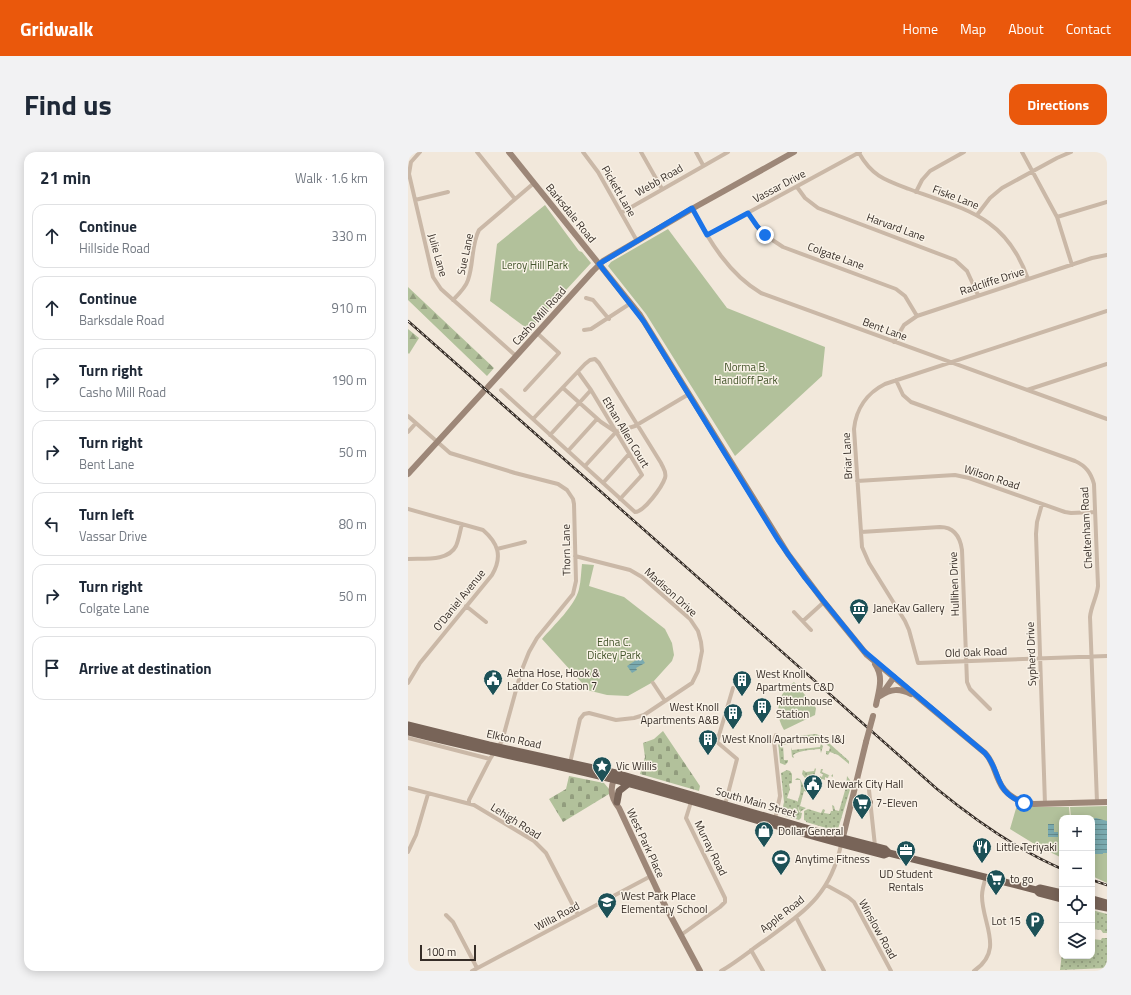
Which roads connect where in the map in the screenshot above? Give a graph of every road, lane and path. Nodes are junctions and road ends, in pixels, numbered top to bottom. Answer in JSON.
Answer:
{"nodes":[{"id":1,"x":420,"y":152,"type":"edge"},
{"id":2,"x":477,"y":152,"type":"edge"},
{"id":3,"x":509,"y":152,"type":"edge"},
{"id":4,"x":583,"y":152,"type":"edge"},
{"id":5,"x":641,"y":152,"type":"edge"},
{"id":6,"x":696,"y":152,"type":"edge"},
{"id":7,"x":728,"y":152,"type":"edge"},
{"id":8,"x":794,"y":152,"type":"edge"},
{"id":9,"x":860,"y":152,"type":"edge"},
{"id":10,"x":964,"y":152,"type":"edge"},
{"id":11,"x":1022,"y":152,"type":"edge"},
{"id":12,"x":1071,"y":152,"type":"edge"},
{"id":13,"x":703,"y":165,"type":"junction"},
{"id":14,"x":1032,"y":171,"type":"junction"},
{"id":15,"x":534,"y":183,"type":"junction"},
{"id":16,"x":797,"y":187,"type":"junction"},
{"id":17,"x":662,"y":189,"type":"junction"},
{"id":18,"x":448,"y":192,"type":"dead end"},
{"id":19,"x":916,"y":192,"type":"junction"},
{"id":20,"x":515,"y":199,"type":"junction"},
{"id":21,"x":415,"y":200,"type":"junction"},
{"id":22,"x":1107,"y":202,"type":"edge"},
{"id":23,"x":692,"y":208,"type":"junction"},
{"id":24,"x":621,"y":213,"type":"junction"},
{"id":25,"x":748,"y":213,"type":"junction"},
{"id":26,"x":978,"y":215,"type":"junction"},
{"id":27,"x":1057,"y":217,"type":"junction"},
{"id":28,"x":707,"y":235,"type":"junction"},
{"id":29,"x":637,"y":241,"type":"junction"},
{"id":30,"x":1107,"y":255,"type":"edge"},
{"id":31,"x":599,"y":264,"type":"junction"},
{"id":32,"x":1072,"y":265,"type":"junction"},
{"id":33,"x":1028,"y":279,"type":"junction"},
{"id":34,"x":978,"y":295,"type":"junction"},
{"id":35,"x":586,"y":298,"type":"dead end"},
{"id":36,"x":453,"y":300,"type":"junction"},
{"id":37,"x":631,"y":303,"type":"junction"},
{"id":38,"x":1107,"y":311,"type":"edge"},
{"id":39,"x":917,"y":316,"type":"junction"},
{"id":40,"x":609,"y":319,"type":"junction"},
{"id":41,"x":584,"y":330,"type":"dead end"},
{"id":42,"x":537,"y":332,"type":"junction"},
{"id":43,"x":894,"y":342,"type":"junction"},
{"id":44,"x":516,"y":356,"type":"junction"},
{"id":45,"x":950,"y":362,"type":"junction"},
{"id":46,"x":1107,"y":364,"type":"edge"},
{"id":47,"x":578,"y":372,"type":"junction"},
{"id":48,"x":896,"y":380,"type":"junction"},
{"id":49,"x":488,"y":387,"type":"dead end"},
{"id":50,"x":563,"y":388,"type":"junction"},
{"id":51,"x":501,"y":390,"type":"dead end"},
{"id":52,"x":525,"y":390,"type":"dead end"},
{"id":53,"x":591,"y":390,"type":"junction"},
{"id":54,"x":1028,"y":390,"type":"junction"},
{"id":55,"x":483,"y":392,"type":"dead end"},
{"id":56,"x":689,"y":394,"type":"junction"},
{"id":57,"x":579,"y":403,"type":"junction"},
{"id":58,"x":408,"y":416,"type":"edge"},
{"id":59,"x":597,"y":418,"type":"junction"},
{"id":60,"x":533,"y":419,"type":"junction"},
{"id":61,"x":1107,"y":419,"type":"edge"},
{"id":62,"x":416,"y":423,"type":"junction"},
{"id":63,"x":638,"y":424,"type":"junction"},
{"id":64,"x":408,"y":432,"type":"edge"},
{"id":65,"x":616,"y":432,"type":"junction"},
{"id":66,"x":550,"y":434,"type":"junction"},
{"id":67,"x":437,"y":442,"type":"junction"},
{"id":68,"x":568,"y":451,"type":"junction"},
{"id":69,"x":629,"y":454,"type":"junction"},
{"id":70,"x":585,"y":466,"type":"junction"},
{"id":71,"x":408,"y":474,"type":"edge"},
{"id":72,"x":857,"y":481,"type":"junction"},
{"id":73,"x":603,"y":483,"type":"junction"},
{"id":74,"x":620,"y":498,"type":"junction"},
{"id":75,"x":1042,"y":504,"type":"junction"},
{"id":76,"x":408,"y":508,"type":"edge"},
{"id":77,"x":1095,"y":512,"type":"junction"},
{"id":78,"x":462,"y":524,"type":"junction"},
{"id":79,"x":861,"y":532,"type":"junction"},
{"id":80,"x":525,"y":542,"type":"dead end"},
{"id":81,"x":497,"y":550,"type":"junction"},
{"id":82,"x":576,"y":556,"type":"junction"},
{"id":83,"x":408,"y":559,"type":"edge"},
{"id":84,"x":824,"y":602,"type":"junction"},
{"id":85,"x":466,"y":606,"type":"junction"},
{"id":86,"x":794,"y":612,"type":"dead end"},
{"id":87,"x":803,"y":621,"type":"junction"},
{"id":88,"x":486,"y":622,"type":"dead end"},
{"id":89,"x":811,"y":630,"type":"dead end"},
{"id":90,"x":868,"y":655,"type":"junction"},
{"id":91,"x":1107,"y":656,"type":"edge"},
{"id":92,"x":1092,"y":657,"type":"junction"},
{"id":93,"x":1040,"y":658,"type":"junction"},
{"id":94,"x":965,"y":661,"type":"junction"},
{"id":95,"x":918,"y":662,"type":"joint"},
{"id":96,"x":894,"y":677,"type":"junction"},
{"id":97,"x":408,"y":683,"type":"edge"},
{"id":98,"x":653,"y":683,"type":"dead end"},
{"id":99,"x":733,"y":688,"type":"dead end"},
{"id":100,"x":880,"y":696,"type":"junction"},
{"id":101,"x":921,"y":699,"type":"junction"},
{"id":102,"x":665,"y":701,"type":"junction"},
{"id":103,"x":876,"y":705,"type":"junction"},
{"id":104,"x":990,"y":709,"type":"dead end"},
{"id":105,"x":408,"y":725,"type":"edge"},
{"id":106,"x":408,"y":732,"type":"edge"},
{"id":107,"x":776,"y":735,"type":"dead end"},
{"id":108,"x":408,"y":738,"type":"edge"},
{"id":109,"x":494,"y":753,"type":"junction"},
{"id":110,"x":570,"y":763,"type":"junction"},
{"id":111,"x":615,"y":777,"type":"junction"},
{"id":112,"x":628,"y":784,"type":"junction"},
{"id":113,"x":408,"y":788,"type":"edge"},
{"id":114,"x":869,"y":790,"type":"dead end"},
{"id":115,"x":428,"y":794,"type":"junction"},
{"id":116,"x":691,"y":802,"type":"junction"},
{"id":117,"x":870,"y":802,"type":"junction"},
{"id":118,"x":1097,"y":802,"type":"junction"},
{"id":119,"x":1107,"y":802,"type":"edge"},
{"id":120,"x":469,"y":804,"type":"junction"},
{"id":121,"x":851,"y":804,"type":"junction"},
{"id":122,"x":1045,"y":804,"type":"junction"},
{"id":123,"x":618,"y":805,"type":"junction"},
{"id":124,"x":725,"y":808,"type":"junction"},
{"id":125,"x":774,"y":822,"type":"junction"},
{"id":126,"x":842,"y":841,"type":"junction"},
{"id":127,"x":875,"y":846,"type":"junction"},
{"id":128,"x":408,"y":851,"type":"edge"},
{"id":129,"x":888,"y":853,"type":"junction"},
{"id":130,"x":651,"y":876,"type":"junction"},
{"id":131,"x":986,"y":878,"type":"junction"},
{"id":132,"x":826,"y":885,"type":"junction"},
{"id":133,"x":1036,"y":890,"type":"junction"},
{"id":134,"x":1059,"y":892,"type":"edge"},
{"id":135,"x":1059,"y":897,"type":"edge"},
{"id":136,"x":1095,"y":900,"type":"edge"},
{"id":137,"x":1107,"y":903,"type":"edge"},
{"id":138,"x":1095,"y":906,"type":"edge"},
{"id":139,"x":1107,"y":908,"type":"edge"},
{"id":140,"x":446,"y":915,"type":"dead end"},
{"id":141,"x":578,"y":915,"type":"junction"},
{"id":142,"x":796,"y":918,"type":"junction"},
{"id":143,"x":681,"y":935,"type":"junction"},
{"id":144,"x":751,"y":950,"type":"junction"},
{"id":145,"x":478,"y":968,"type":"junction"},
{"id":146,"x":472,"y":971,"type":"edge"},
{"id":147,"x":700,"y":971,"type":"edge"},
{"id":148,"x":722,"y":971,"type":"edge"},
{"id":149,"x":763,"y":971,"type":"edge"},
{"id":150,"x":824,"y":971,"type":"edge"},
{"id":151,"x":891,"y":971,"type":"edge"},
{"id":152,"x":974,"y":971,"type":"edge"}],
"edges":[{"from":1,"to":21,"type":"street","name":"Julie Lane"},
{"from":2,"to":20,"type":"street"},
{"from":3,"to":15,"type":"street","name":"Barksdale Road"},
{"from":4,"to":24,"type":"street","name":"Pickett Lane"},
{"from":5,"to":17,"type":"street"},
{"from":6,"to":13,"type":"street"},
{"from":7,"to":13,"type":"street","name":"Webb Road"},
{"from":8,"to":23,"type":"street","name":"Casho Mill Road"},
{"from":9,"to":16,"type":"street","name":"Vassar Drive"},
{"from":9,"to":19,"type":"street","name":"Fiske Lane"},
{"from":10,"to":19,"type":"street"},
{"from":11,"to":14,"type":"street"},
{"from":12,"to":14,"type":"street"},
{"from":13,"to":17,"type":"street","name":"Webb Road"},
{"from":14,"to":26,"type":"street"},
{"from":14,"to":27,"type":"street"},
{"from":15,"to":20,"type":"street","name":"Sue Lane"},
{"from":15,"to":31,"type":"street","name":"Barksdale Road"},
{"from":16,"to":25,"type":"street","name":"Vassar Drive"},
{"from":16,"to":34,"type":"street","name":"Harvard Lane"},
{"from":17,"to":24,"type":"street","name":"Webb Road"},
{"from":18,"to":21,"type":"street"},
{"from":19,"to":26,"type":"street","name":"Fiske Lane"},
{"from":20,"to":36,"type":"street","name":"Sue Lane"},
{"from":21,"to":36,"type":"street","name":"Julie Lane"},
{"from":22,"to":27,"type":"street"},
{"from":23,"to":28,"type":"street","name":"Bent Lane"},
{"from":23,"to":29,"type":"street","name":"Casho Mill Road"},
{"from":24,"to":29,"type":"street","name":"Pickett Lane"},
{"from":25,"to":28,"type":"street","name":"Vassar Drive"},
{"from":25,"to":39,"type":"street","name":"Colgate Lane"},
{"from":26,"to":33,"type":"street","name":"Fiske Lane"},
{"from":27,"to":32,"type":"street"},
{"from":28,"to":43,"type":"street","name":"Bent Lane"},
{"from":29,"to":31,"type":"street","name":"Casho Mill Road"},
{"from":30,"to":32,"type":"street","name":"Radcliffe Drive"},
{"from":31,"to":37,"type":"street","name":"Barksdale Road"},
{"from":31,"to":42,"type":"street","name":"Casho Mill Road"},
{"from":32,"to":33,"type":"street","name":"Radcliffe Drive"},
{"from":33,"to":34,"type":"street","name":"Radcliffe Drive"},
{"from":34,"to":39,"type":"street","name":"Radcliffe Drive"},
{"from":35,"to":40,"type":"street"},
{"from":36,"to":44,"type":"street","name":"Julie Lane"},
{"from":37,"to":40,"type":"street"},
{"from":37,"to":56,"type":"street","name":"Barksdale Road"},
{"from":38,"to":45,"type":"street","name":"Briar Lane"},
{"from":39,"to":43,"type":"street","name":"Radcliffe Drive"},
{"from":40,"to":41,"type":"street"},
{"from":42,"to":44,"type":"street","name":"Casho Mill Road"},
{"from":42,"to":52,"type":"street"},
{"from":43,"to":45,"type":"street","name":"Bent Lane"},
{"from":44,"to":49,"type":"street","name":"Casho Mill Road"},
{"from":45,"to":48,"type":"street","name":"Briar Lane"},
{"from":45,"to":54,"type":"street","name":"Bent Lane"},
{"from":46,"to":54,"type":"street"},
{"from":47,"to":50,"type":"street"},
{"from":47,"to":53,"type":"street","name":"Ethan Allen Court"},
{"from":47,"to":63,"type":"street"},
{"from":48,"to":72,"type":"street","name":"Briar Lane"},
{"from":48,"to":77,"type":"street","name":"Cheltenham Road"},
{"from":50,"to":57,"type":"street"},
{"from":50,"to":60,"type":"street"},
{"from":51,"to":60,"type":"street"},
{"from":53,"to":57,"type":"street"},
{"from":53,"to":65,"type":"street","name":"Ethan Allen Court"},
{"from":54,"to":61,"type":"street","name":"Bent Lane"},
{"from":55,"to":67,"type":"street"},
{"from":56,"to":63,"type":"street"},
{"from":56,"to":84,"type":"street","name":"Barksdale Road"},
{"from":57,"to":59,"type":"street"},
{"from":57,"to":66,"type":"street"},
{"from":58,"to":62,"type":"street","name":"Thorn Lane"},
{"from":59,"to":65,"type":"street"},
{"from":59,"to":68,"type":"street"},
{"from":60,"to":66,"type":"street"},
{"from":62,"to":64,"type":"street"},
{"from":62,"to":67,"type":"street","name":"Thorn Lane"},
{"from":63,"to":65,"type":"street"},
{"from":63,"to":74,"type":"street"},
{"from":65,"to":69,"type":"street","name":"Ethan Allen Court"},
{"from":65,"to":70,"type":"street"},
{"from":66,"to":68,"type":"street"},
{"from":67,"to":71,"type":"street"},
{"from":67,"to":82,"type":"street","name":"Thorn Lane"},
{"from":68,"to":70,"type":"street"},
{"from":69,"to":73,"type":"street"},
{"from":69,"to":74,"type":"street","name":"Ethan Allen Court"},
{"from":70,"to":73,"type":"street"},
{"from":72,"to":75,"type":"street","name":"Wilson Road"},
{"from":72,"to":79,"type":"street","name":"Briar Lane"},
{"from":73,"to":74,"type":"street"},
{"from":75,"to":77,"type":"street","name":"Wilson Road"},
{"from":75,"to":93,"type":"street","name":"Sypherd Drive"},
{"from":76,"to":78,"type":"street"},
{"from":77,"to":92,"type":"street","name":"Cheltenham Road"},
{"from":78,"to":81,"type":"street"},
{"from":78,"to":83,"type":"street"},
{"from":79,"to":94,"type":"street","name":"Hullihen Drive"},
{"from":79,"to":95,"type":"street","name":"Briar Lane"},
{"from":80,"to":81,"type":"street"},
{"from":81,"to":85,"type":"street","name":"O'Daniel Avenue"},
{"from":82,"to":102,"type":"street","name":"Madison Drive"},
{"from":82,"to":109,"type":"street","name":"Thorn Lane"},
{"from":84,"to":87,"type":"street"},
{"from":84,"to":90,"type":"street","name":"Barksdale Road"},
{"from":85,"to":88,"type":"street"},
{"from":85,"to":97,"type":"street","name":"O'Daniel Avenue"},
{"from":86,"to":87,"type":"street"},
{"from":87,"to":89,"type":"street"},
{"from":90,"to":96,"type":"street","name":"Barksdale Road"},
{"from":90,"to":103,"type":"street"},
{"from":91,"to":92,"type":"street","name":"Old Oak Road"},
{"from":92,"to":93,"type":"street","name":"Old Oak Road"},
{"from":92,"to":118,"type":"street","name":"Cheltenham Road"},
{"from":93,"to":94,"type":"street","name":"Old Oak Road"},
{"from":93,"to":122,"type":"street","name":"Sypherd Drive"},
{"from":94,"to":95,"type":"street","name":"Old Oak Road"},
{"from":94,"to":104,"type":"street"},
{"from":96,"to":100,"type":"street","name":"Apple Road"},
{"from":96,"to":101,"type":"street","name":"Barksdale Road"},
{"from":98,"to":102,"type":"street"},
{"from":99,"to":124,"type":"street"},
{"from":100,"to":101,"type":"street"},
{"from":100,"to":103,"type":"street","name":"Apple Road"},
{"from":101,"to":122,"type":"street"},
{"from":102,"to":110,"type":"street","name":"Madison Drive"},
{"from":103,"to":121,"type":"street","name":"Apple Road","bridge":true},
{"from":105,"to":109,"type":"main road","name":"Elkton Road"},
{"from":106,"to":109,"type":"main road","name":"Elkton Road"},
{"from":107,"to":125,"type":"street"},
{"from":108,"to":109,"type":"street","name":"Elkton Road"},
{"from":109,"to":110,"type":"main road","name":"Elkton Road"},
{"from":109,"to":111,"type":"main road","name":"Elkton Road"},
{"from":109,"to":120,"type":"street","name":"Thorn Lane"},
{"from":110,"to":111,"type":"main road","name":"Elkton Road"},
{"from":111,"to":112,"type":"main road","name":"South Main Street"},
{"from":111,"to":123,"type":"street","name":"West Park Place"},
{"from":111,"to":124,"type":"main road","name":"South Main Street"},
{"from":112,"to":116,"type":"main road","name":"South Main Street"},
{"from":112,"to":123,"type":"main road"},
{"from":113,"to":115,"type":"street","name":"Lehigh Road"},
{"from":114,"to":117,"type":"street"},
{"from":115,"to":120,"type":"street","name":"Lehigh Road"},
{"from":115,"to":128,"type":"street"},
{"from":116,"to":124,"type":"main road","name":"South Main Street"},
{"from":116,"to":143,"type":"street","name":"Murray Road"},
{"from":117,"to":121,"type":"street"},
{"from":117,"to":127,"type":"street"},
{"from":118,"to":119,"type":"street"},
{"from":118,"to":122,"type":"street"},
{"from":120,"to":141,"type":"street","name":"Lehigh Road"},
{"from":121,"to":126,"type":"street","name":"Apple Road"},
{"from":123,"to":130,"type":"street","name":"West Park Place"},
{"from":124,"to":125,"type":"main road","name":"South Main Street"},
{"from":124,"to":125,"type":"main road","name":"South Main Street"},
{"from":125,"to":126,"type":"main road","name":"South Main Street"},
{"from":126,"to":127,"type":"main road","name":"South Main Street"},
{"from":126,"to":129,"type":"main road","name":"South Main Street"},
{"from":126,"to":132,"type":"street","name":"Apple Road"},
{"from":127,"to":129,"type":"main road","name":"South Main Street"},
{"from":129,"to":131,"type":"main road","name":"South Main Street"},
{"from":130,"to":141,"type":"street","name":"Willa Road"},
{"from":130,"to":143,"type":"street","name":"West Park Place"},
{"from":131,"to":133,"type":"main road","name":"South Main Street"},
{"from":131,"to":152,"type":"street"},
{"from":132,"to":142,"type":"street","name":"Apple Road"},
{"from":132,"to":151,"type":"street","name":"Winslow Road"},
{"from":133,"to":134,"type":"main road","name":"South Main Street"},
{"from":133,"to":135,"type":"main road","name":"South Main Street"},
{"from":136,"to":137,"type":"main road"},
{"from":138,"to":139,"type":"main road"},
{"from":140,"to":145,"type":"street"},
{"from":141,"to":145,"type":"street","name":"Willa Road"},
{"from":142,"to":144,"type":"street","name":"Apple Road"},
{"from":142,"to":150,"type":"street"},
{"from":143,"to":147,"type":"street","name":"West Park Place"},
{"from":144,"to":148,"type":"street","name":"Apple Road"},
{"from":144,"to":149,"type":"street"},
{"from":145,"to":146,"type":"street","name":"Willa Road"}]}
